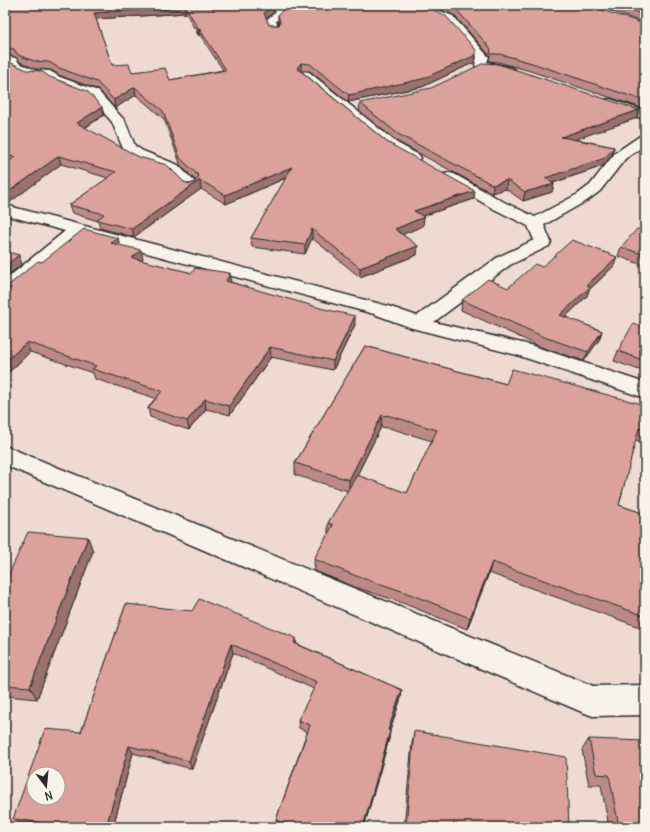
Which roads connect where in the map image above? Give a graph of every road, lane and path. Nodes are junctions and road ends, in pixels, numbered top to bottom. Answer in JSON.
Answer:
{"nodes":[{"id":1,"x":273,"y":5,"type":"edge"},
{"id":2,"x":426,"y":6,"type":"edge"},
{"id":3,"x":453,"y":8,"type":"edge"},
{"id":4,"x":274,"y":29,"type":"edge"},
{"id":5,"x":5,"y":59,"type":"edge"},
{"id":6,"x":480,"y":65,"type":"junction"},
{"id":7,"x":469,"y":71,"type":"edge"},
{"id":8,"x":519,"y":73,"type":"edge"},
{"id":9,"x":305,"y":75,"type":"edge"},
{"id":10,"x":599,"y":99,"type":"edge"},
{"id":11,"x":362,"y":105,"type":"edge"},
{"id":12,"x":348,"y":108,"type":"junction"},
{"id":13,"x":645,"y":115,"type":"edge"},
{"id":14,"x":645,"y":139,"type":"edge"},
{"id":15,"x":190,"y":186,"type":"edge"},
{"id":16,"x":5,"y":210,"type":"edge"},
{"id":17,"x":535,"y":223,"type":"junction"},
{"id":18,"x":77,"y":229,"type":"junction"},
{"id":19,"x":5,"y":289,"type":"edge"},
{"id":20,"x":419,"y":324,"type":"junction"},
{"id":21,"x":645,"y":391,"type":"edge"},
{"id":22,"x":5,"y":455,"type":"edge"},
{"id":23,"x":645,"y":700,"type":"edge"}],
"edges":[{"from":1,"to":4,"type":"street"},
{"from":2,"to":3,"type":"street"},
{"from":2,"to":6,"type":"street"},
{"from":5,"to":15,"type":"street"},
{"from":6,"to":7,"type":"street"},
{"from":6,"to":8,"type":"street"},
{"from":9,"to":12,"type":"street"},
{"from":10,"to":13,"type":"street"},
{"from":11,"to":12,"type":"street"},
{"from":12,"to":17,"type":"street"},
{"from":14,"to":17,"type":"street"},
{"from":16,"to":18,"type":"street"},
{"from":17,"to":20,"type":"street"},
{"from":18,"to":19,"type":"street"},
{"from":18,"to":20,"type":"street"},
{"from":20,"to":21,"type":"street"},
{"from":22,"to":23,"type":"street"}]}
